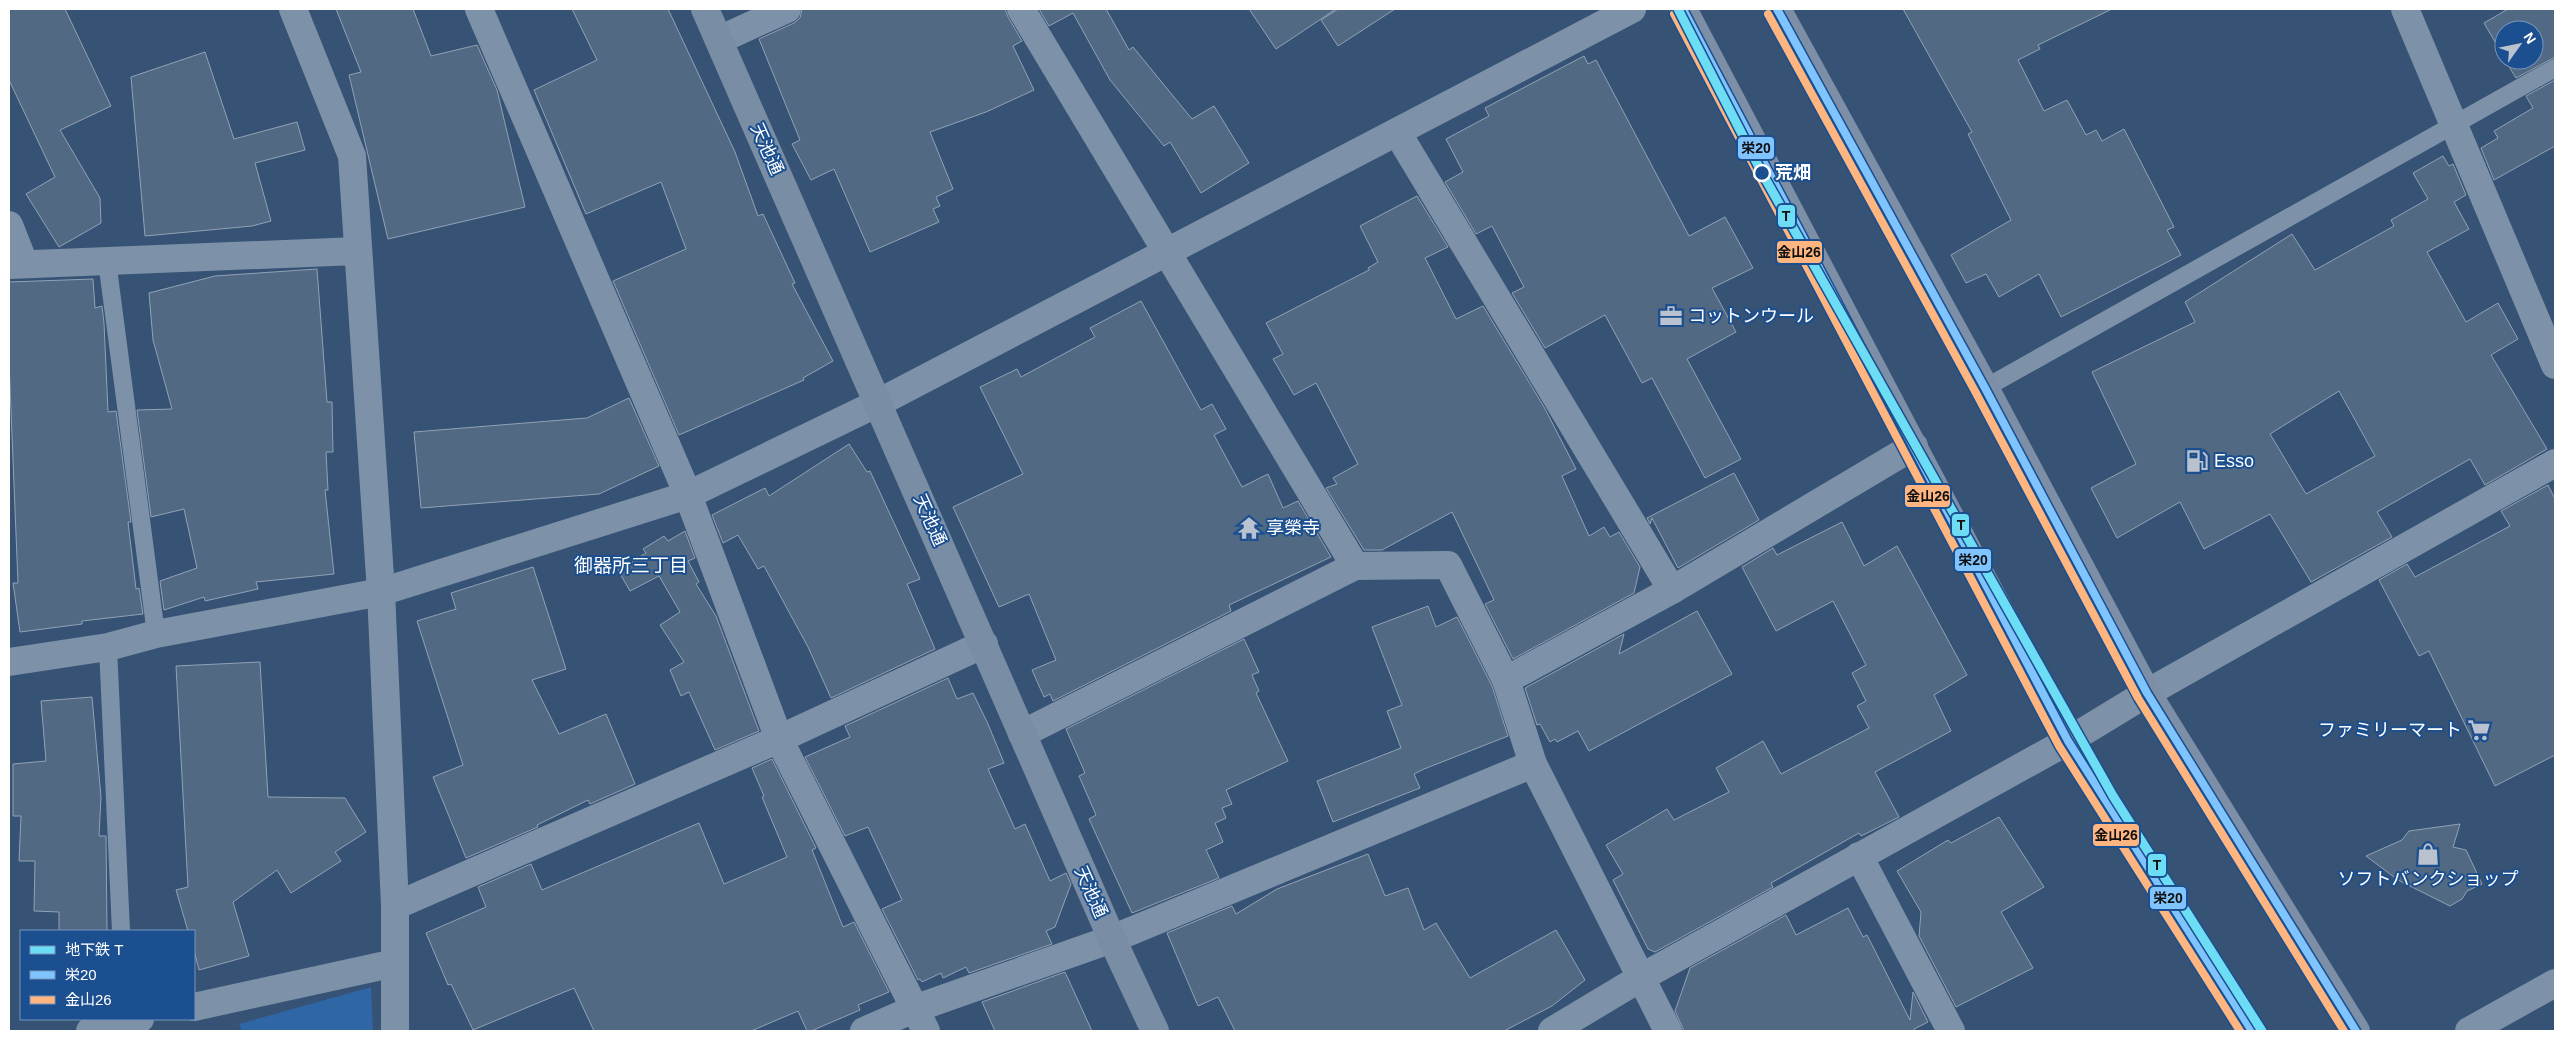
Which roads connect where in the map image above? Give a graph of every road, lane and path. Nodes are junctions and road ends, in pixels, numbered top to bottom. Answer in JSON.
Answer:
{"nodes":[{"id":1,"x":293,"y":9,"type":"edge"},
{"id":2,"x":479,"y":9,"type":"edge"},
{"id":3,"x":705,"y":9,"type":"edge"},
{"id":4,"x":787,"y":9,"type":"edge"},
{"id":5,"x":1021,"y":9,"type":"edge"},
{"id":6,"x":1632,"y":9,"type":"edge"},
{"id":7,"x":1683,"y":9,"type":"edge"},
{"id":8,"x":1777,"y":9,"type":"edge"},
{"id":9,"x":2405,"y":9,"type":"edge"},
{"id":10,"x":719,"y":40,"type":"junction"},
{"id":11,"x":2555,"y":68,"type":"edge"},
{"id":12,"x":2454,"y":125,"type":"junction"},
{"id":13,"x":1397,"y":132,"type":"junction"},
{"id":14,"x":9,"y":225,"type":"edge"},
{"id":15,"x":356,"y":252,"type":"junction"},
{"id":16,"x":1166,"y":253,"type":"junction"},
{"id":17,"x":107,"y":261,"type":"junction"},
{"id":18,"x":16,"y":264,"type":"edge"},
{"id":19,"x":2555,"y":364,"type":"edge"},
{"id":20,"x":1985,"y":388,"type":"junction"},
{"id":21,"x":878,"y":403,"type":"junction"},
{"id":22,"x":1914,"y":446,"type":"junction"},
{"id":23,"x":2555,"y":463,"type":"edge"},
{"id":24,"x":688,"y":495,"type":"junction"},
{"id":25,"x":1355,"y":566,"type":"junction"},
{"id":26,"x":1672,"y":590,"type":"junction"},
{"id":27,"x":381,"y":592,"type":"junction"},
{"id":28,"x":156,"y":634,"type":"junction"},
{"id":29,"x":984,"y":644,"type":"junction"},
{"id":30,"x":108,"y":647,"type":"junction"},
{"id":31,"x":9,"y":662,"type":"edge"},
{"id":32,"x":1506,"y":680,"type":"junction"},
{"id":33,"x":2147,"y":693,"type":"junction"},
{"id":34,"x":1022,"y":734,"type":"junction"},
{"id":35,"x":779,"y":739,"type":"junction"},
{"id":36,"x":2068,"y":741,"type":"junction"},
{"id":37,"x":1533,"y":764,"type":"junction"},
{"id":38,"x":1859,"y":856,"type":"junction"},
{"id":39,"x":395,"y":906,"type":"junction"},
{"id":40,"x":121,"y":930,"type":"edge"},
{"id":41,"x":1112,"y":939,"type":"junction"},
{"id":42,"x":395,"y":963,"type":"junction"},
{"id":43,"x":1642,"y":977,"type":"junction"},
{"id":44,"x":2555,"y":983,"type":"edge"},
{"id":45,"x":195,"y":1007,"type":"edge"},
{"id":46,"x":130,"y":1020,"type":"edge"},
{"id":47,"x":920,"y":1020,"type":"edge"},
{"id":48,"x":90,"y":1031,"type":"edge"},
{"id":49,"x":395,"y":1031,"type":"edge"},
{"id":50,"x":864,"y":1031,"type":"edge"},
{"id":51,"x":1156,"y":1031,"type":"edge"},
{"id":52,"x":1552,"y":1031,"type":"edge"},
{"id":53,"x":1668,"y":1031,"type":"edge"},
{"id":54,"x":1951,"y":1031,"type":"edge"},
{"id":55,"x":2252,"y":1031,"type":"edge"},
{"id":56,"x":2356,"y":1031,"type":"edge"},
{"id":57,"x":2470,"y":1031,"type":"edge"}],
"edges":[{"from":1,"to":15,"type":"street"},
{"from":2,"to":24,"type":"street"},
{"from":3,"to":10,"type":"street","name":"天池通"},
{"from":4,"to":10,"type":"street"},
{"from":5,"to":16,"type":"street"},
{"from":6,"to":13,"type":"street"},
{"from":7,"to":22,"type":"main road"},
{"from":8,"to":20,"type":"main road"},
{"from":9,"to":12,"type":"street"},
{"from":10,"to":21,"type":"street","name":"天池通"},
{"from":11,"to":12,"type":"lane"},
{"from":12,"to":19,"type":"street"},
{"from":12,"to":20,"type":"lane"},
{"from":13,"to":16,"type":"street"},
{"from":13,"to":26,"type":"street"},
{"from":14,"to":18,"type":"street"},
{"from":15,"to":17,"type":"street"},
{"from":15,"to":27,"type":"street"},
{"from":16,"to":21,"type":"street"},
{"from":16,"to":25,"type":"street"},
{"from":17,"to":18,"type":"street"},
{"from":17,"to":28,"type":"lane"},
{"from":20,"to":33,"type":"main road"},
{"from":21,"to":24,"type":"street"},
{"from":21,"to":29,"type":"street","name":"天池通"},
{"from":22,"to":26,"type":"street"},
{"from":22,"to":36,"type":"main road"},
{"from":23,"to":33,"type":"street"},
{"from":24,"to":27,"type":"street"},
{"from":24,"to":35,"type":"street"},
{"from":25,"to":32,"type":"street"},
{"from":25,"to":34,"type":"street"},
{"from":26,"to":32,"type":"street"},
{"from":27,"to":28,"type":"street"},
{"from":27,"to":39,"type":"street"},
{"from":28,"to":30,"type":"street"},
{"from":29,"to":34,"type":"street","name":"天池通"},
{"from":29,"to":35,"type":"street"},
{"from":30,"to":31,"type":"street"},
{"from":30,"to":40,"type":"lane"},
{"from":32,"to":37,"type":"street"},
{"from":33,"to":36,"type":"street"},
{"from":33,"to":56,"type":"main road"},
{"from":34,"to":41,"type":"street","name":"天池通"},
{"from":35,"to":39,"type":"street"},
{"from":35,"to":47,"type":"street"},
{"from":36,"to":38,"type":"street"},
{"from":36,"to":55,"type":"main road"},
{"from":37,"to":41,"type":"street"},
{"from":37,"to":43,"type":"street"},
{"from":38,"to":43,"type":"street"},
{"from":38,"to":54,"type":"street"},
{"from":39,"to":42,"type":"street"},
{"from":41,"to":47,"type":"street"},
{"from":41,"to":51,"type":"street","name":"天池通"},
{"from":42,"to":45,"type":"street"},
{"from":42,"to":49,"type":"street"},
{"from":43,"to":52,"type":"street"},
{"from":43,"to":53,"type":"street"},
{"from":44,"to":57,"type":"street"},
{"from":46,"to":48,"type":"street"},
{"from":47,"to":50,"type":"street"}]}
